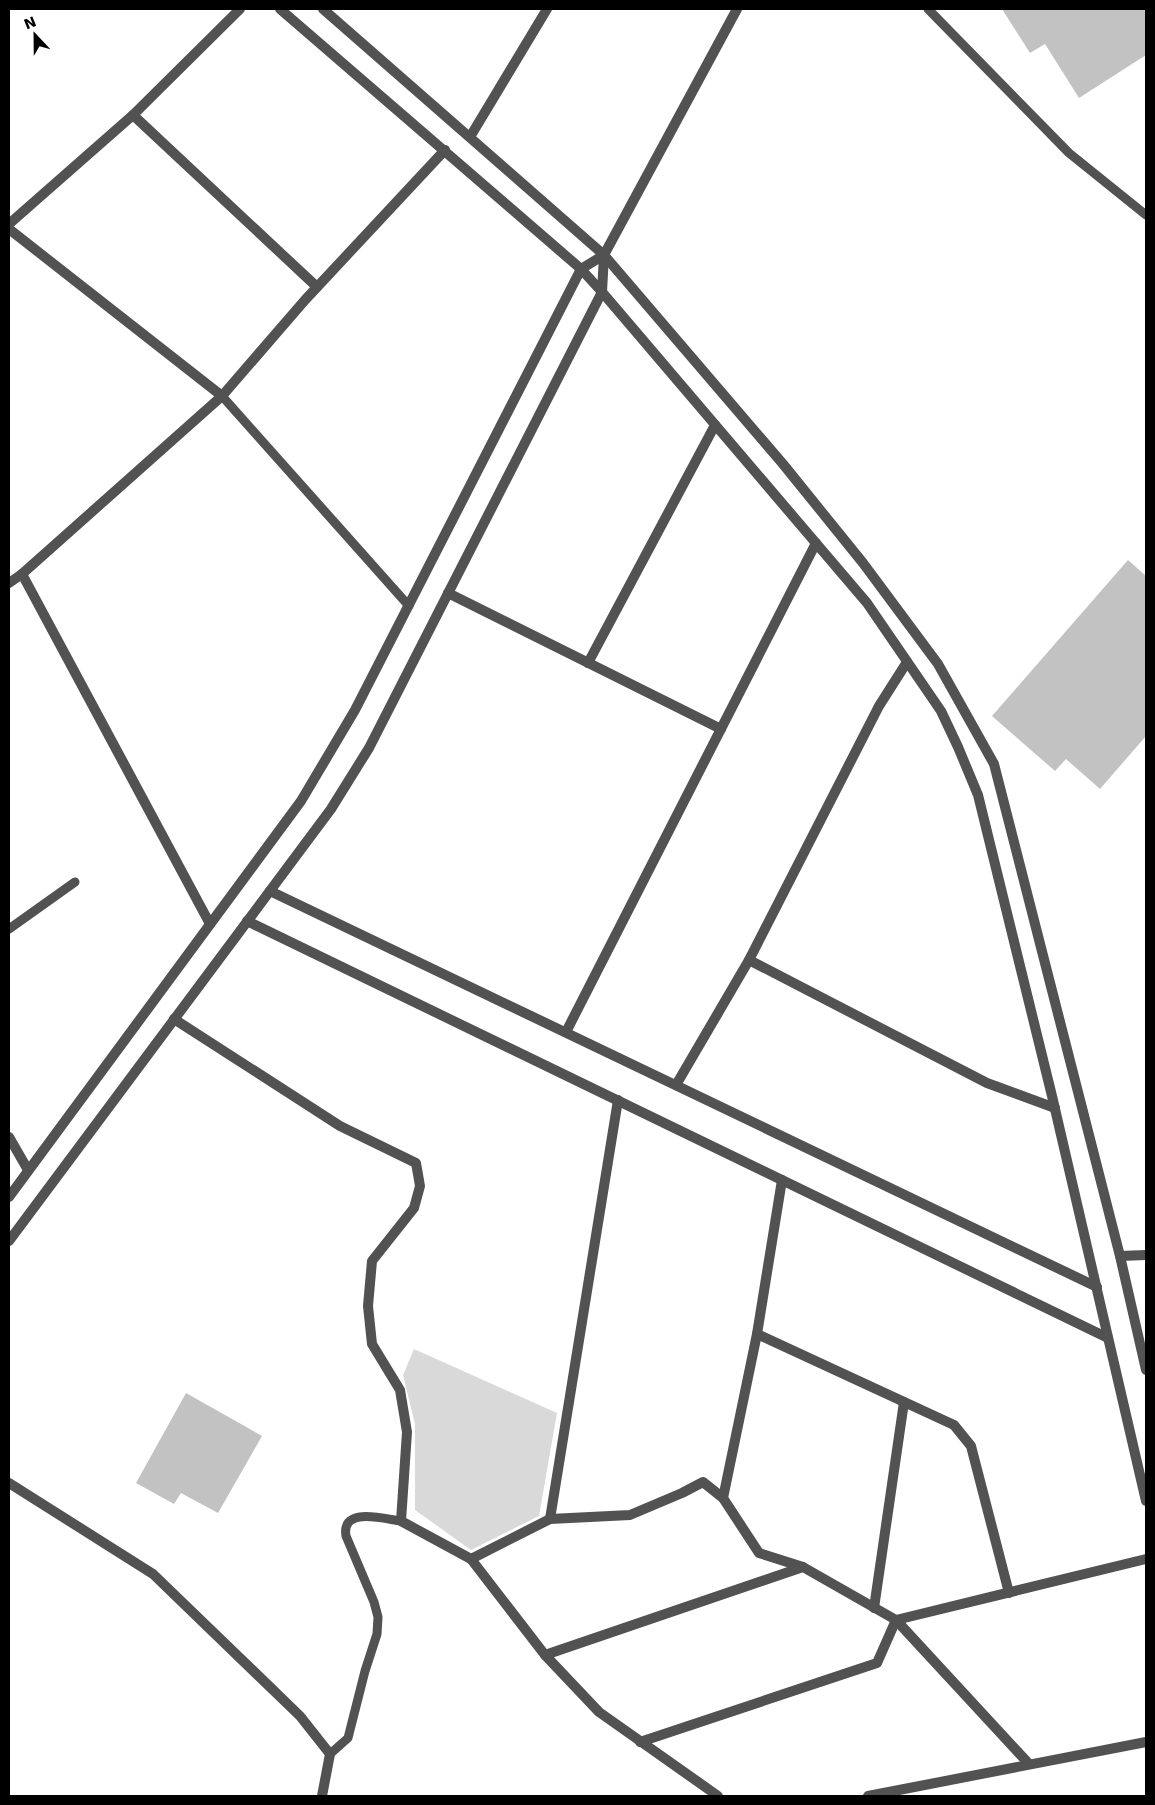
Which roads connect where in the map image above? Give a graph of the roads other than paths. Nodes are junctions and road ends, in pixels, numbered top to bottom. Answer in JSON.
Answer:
{"nodes":[{"id":1,"x":240,"y":9,"type":"edge"},
{"id":2,"x":280,"y":9,"type":"edge"},
{"id":3,"x":323,"y":9,"type":"edge"},
{"id":4,"x":547,"y":9,"type":"edge"},
{"id":5,"x":737,"y":9,"type":"edge"},
{"id":6,"x":928,"y":9,"type":"edge"},
{"id":7,"x":133,"y":115,"type":"junction"},
{"id":8,"x":470,"y":137,"type":"junction"},
{"id":9,"x":445,"y":150,"type":"junction"},
{"id":10,"x":1146,"y":215,"type":"edge"},
{"id":11,"x":9,"y":224,"type":"edge"},
{"id":12,"x":9,"y":229,"type":"edge"},
{"id":13,"x":604,"y":255,"type":"junction"},
{"id":14,"x":581,"y":270,"type":"junction"},
{"id":15,"x":317,"y":288,"type":"junction"},
{"id":16,"x":602,"y":292,"type":"junction"},
{"id":17,"x":222,"y":396,"type":"junction"},
{"id":18,"x":715,"y":425,"type":"junction"},
{"id":19,"x":816,"y":543,"type":"junction"},
{"id":20,"x":22,"y":574,"type":"junction"},
{"id":21,"x":9,"y":583,"type":"edge"},
{"id":22,"x":448,"y":593,"type":"junction"},
{"id":23,"x":409,"y":606,"type":"junction"},
{"id":24,"x":907,"y":662,"type":"junction"},
{"id":25,"x":588,"y":663,"type":"junction"},
{"id":26,"x":721,"y":729,"type":"junction"},
{"id":27,"x":76,"y":882,"type":"dead end"},
{"id":28,"x":270,"y":890,"type":"junction"},
{"id":29,"x":247,"y":921,"type":"junction"},
{"id":30,"x":210,"y":924,"type":"junction"},
{"id":31,"x":9,"y":929,"type":"edge"},
{"id":32,"x":749,"y":960,"type":"junction"},
{"id":33,"x":174,"y":1019,"type":"junction"},
{"id":34,"x":566,"y":1032,"type":"junction"},
{"id":35,"x":676,"y":1085,"type":"junction"},
{"id":36,"x":618,"y":1100,"type":"junction"},
{"id":37,"x":1055,"y":1108,"type":"junction"},
{"id":38,"x":9,"y":1137,"type":"edge"},
{"id":39,"x":28,"y":1170,"type":"junction"},
{"id":40,"x":782,"y":1180,"type":"junction"},
{"id":41,"x":9,"y":1197,"type":"edge"},
{"id":42,"x":9,"y":1241,"type":"edge"},
{"id":43,"x":1146,"y":1255,"type":"edge"},
{"id":44,"x":1120,"y":1256,"type":"junction"},
{"id":45,"x":1097,"y":1287,"type":"junction"},
{"id":46,"x":757,"y":1334,"type":"junction"},
{"id":47,"x":1108,"y":1338,"type":"junction"},
{"id":48,"x":1146,"y":1370,"type":"edge"},
{"id":49,"x":904,"y":1402,"type":"junction"},
{"id":50,"x":9,"y":1483,"type":"edge"},
{"id":51,"x":723,"y":1498,"type":"junction"},
{"id":52,"x":1146,"y":1501,"type":"edge"},
{"id":53,"x":550,"y":1519,"type":"junction"},
{"id":54,"x":401,"y":1521,"type":"junction"},
{"id":55,"x":471,"y":1559,"type":"junction"},
{"id":56,"x":1146,"y":1559,"type":"edge"},
{"id":57,"x":803,"y":1567,"type":"junction"},
{"id":58,"x":1009,"y":1593,"type":"junction"},
{"id":59,"x":874,"y":1608,"type":"junction"},
{"id":60,"x":896,"y":1620,"type":"junction"},
{"id":61,"x":545,"y":1654,"type":"junction"},
{"id":62,"x":640,"y":1742,"type":"junction"},
{"id":63,"x":1146,"y":1742,"type":"edge"},
{"id":64,"x":330,"y":1754,"type":"junction"},
{"id":65,"x":1029,"y":1764,"type":"junction"},
{"id":66,"x":322,"y":1796,"type":"edge"},
{"id":67,"x":718,"y":1796,"type":"edge"},
{"id":68,"x":868,"y":1796,"type":"edge"}],
"edges":[{"from":1,"to":7,"type":"street"},
{"from":2,"to":9,"type":"street"},
{"from":3,"to":8,"type":"street"},
{"from":4,"to":8,"type":"street"},
{"from":5,"to":13,"type":"street"},
{"from":6,"to":10,"type":"lane"},
{"from":7,"to":11,"type":"street"},
{"from":7,"to":15,"type":"street"},
{"from":8,"to":13,"type":"street"},
{"from":9,"to":14,"type":"street"},
{"from":9,"to":15,"type":"street"},
{"from":12,"to":17,"type":"street"},
{"from":13,"to":14,"type":"street"},
{"from":13,"to":16,"type":"street"},
{"from":13,"to":44,"type":"street"},
{"from":14,"to":16,"type":"street"},
{"from":14,"to":23,"type":"street"},
{"from":15,"to":17,"type":"street"},
{"from":16,"to":18,"type":"street"},
{"from":16,"to":22,"type":"street"},
{"from":17,"to":20,"type":"street"},
{"from":17,"to":23,"type":"lane"},
{"from":18,"to":19,"type":"street"},
{"from":18,"to":25,"type":"street"},
{"from":19,"to":24,"type":"street"},
{"from":19,"to":26,"type":"street"},
{"from":20,"to":21,"type":"street"},
{"from":20,"to":30,"type":"street"},
{"from":22,"to":25,"type":"street"},
{"from":22,"to":28,"type":"street"},
{"from":23,"to":30,"type":"street"},
{"from":24,"to":32,"type":"street"},
{"from":24,"to":37,"type":"street"},
{"from":25,"to":26,"type":"street"},
{"from":26,"to":34,"type":"street"},
{"from":27,"to":31,"type":"lane"},
{"from":28,"to":29,"type":"street"},
{"from":28,"to":34,"type":"street"},
{"from":29,"to":33,"type":"street"},
{"from":29,"to":36,"type":"street"},
{"from":30,"to":39,"type":"street"},
{"from":32,"to":35,"type":"street"},
{"from":32,"to":37,"type":"street"},
{"from":33,"to":42,"type":"street"},
{"from":33,"to":54,"type":"street"},
{"from":34,"to":35,"type":"street"},
{"from":35,"to":45,"type":"street"},
{"from":36,"to":40,"type":"street"},
{"from":36,"to":53,"type":"street"},
{"from":37,"to":45,"type":"street"},
{"from":38,"to":39,"type":"street"},
{"from":39,"to":41,"type":"street"},
{"from":40,"to":46,"type":"street"},
{"from":40,"to":47,"type":"street"},
{"from":43,"to":44,"type":"street"},
{"from":44,"to":48,"type":"street"},
{"from":45,"to":47,"type":"street"},
{"from":46,"to":49,"type":"street"},
{"from":46,"to":51,"type":"street"},
{"from":47,"to":52,"type":"street"},
{"from":49,"to":58,"type":"street"},
{"from":49,"to":59,"type":"street"},
{"from":50,"to":64,"type":"street"},
{"from":51,"to":53,"type":"street"},
{"from":51,"to":57,"type":"street"},
{"from":53,"to":55,"type":"street"},
{"from":54,"to":55,"type":"street"},
{"from":54,"to":64,"type":"lane"},
{"from":55,"to":61,"type":"street"},
{"from":56,"to":58,"type":"street"},
{"from":57,"to":59,"type":"street"},
{"from":57,"to":61,"type":"street"},
{"from":58,"to":60,"type":"street"},
{"from":59,"to":60,"type":"street"},
{"from":60,"to":62,"type":"street"},
{"from":60,"to":65,"type":"street"},
{"from":61,"to":62,"type":"street"},
{"from":62,"to":67,"type":"street"},
{"from":63,"to":65,"type":"street"},
{"from":64,"to":66,"type":"street"},
{"from":65,"to":68,"type":"street"}]}
